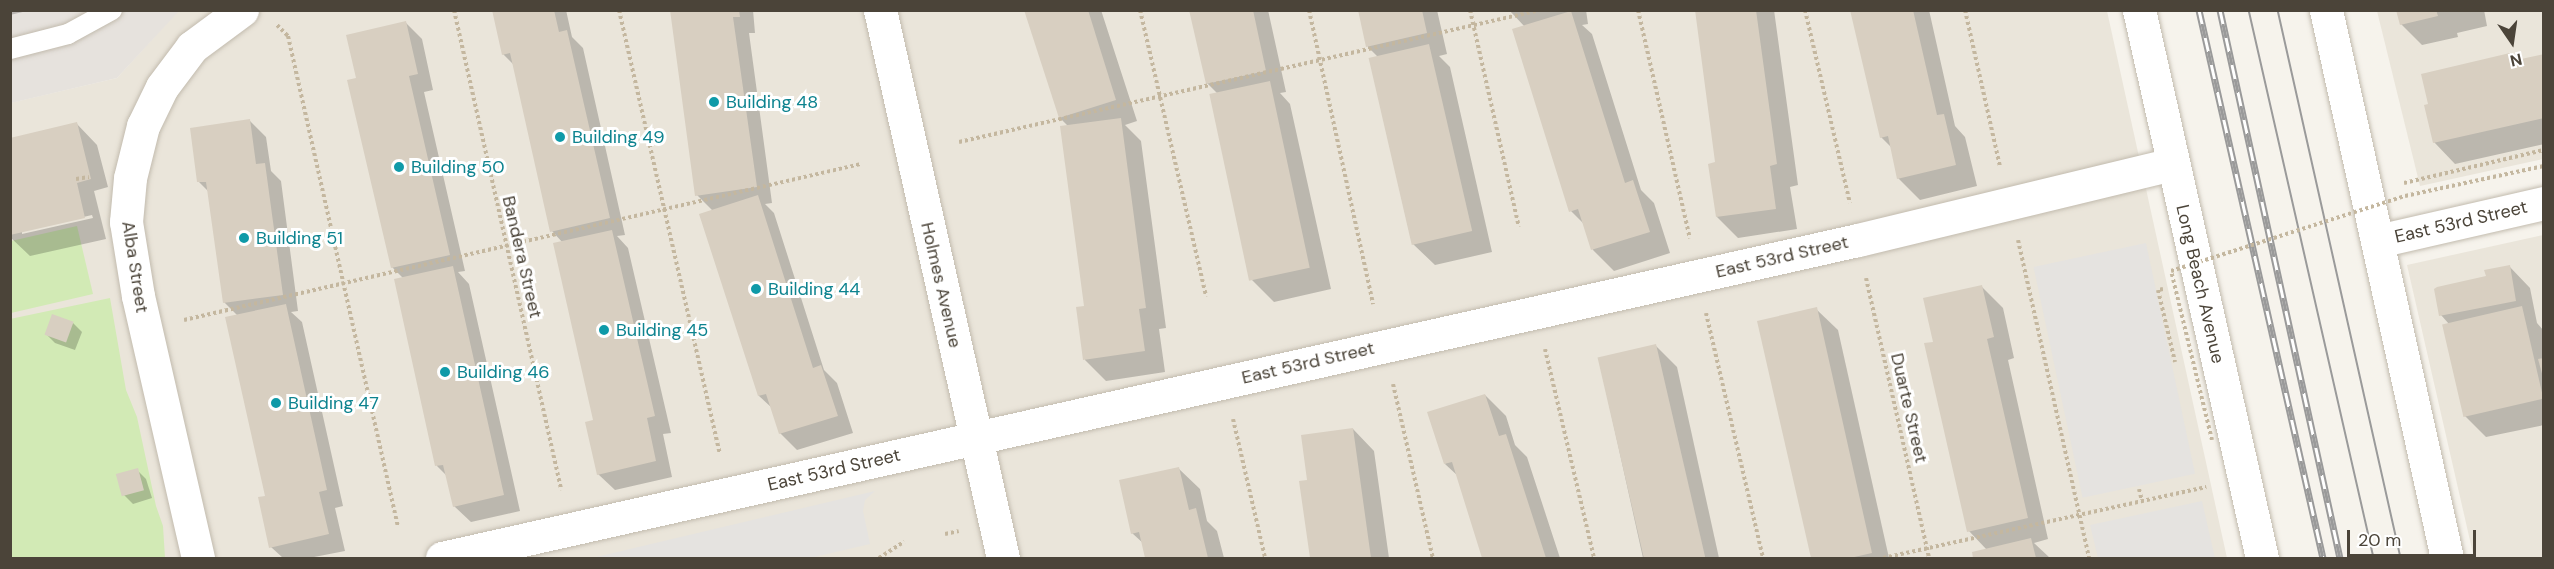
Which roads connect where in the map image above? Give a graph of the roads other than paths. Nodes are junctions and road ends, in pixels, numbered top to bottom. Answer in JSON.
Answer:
{"nodes":[{"id":1,"x":112,"y":10,"type":"edge"},
{"id":2,"x":242,"y":10,"type":"edge"},
{"id":3,"x":880,"y":10,"type":"edge"},
{"id":4,"x":2139,"y":10,"type":"edge"},
{"id":5,"x":2326,"y":10,"type":"edge"},
{"id":6,"x":10,"y":50,"type":"edge"},
{"id":7,"x":2173,"y":164,"type":"junction"},
{"id":8,"x":2544,"y":203,"type":"edge"},
{"id":9,"x":2378,"y":241,"type":"junction"},
{"id":10,"x":975,"y":438,"type":"junction"},
{"id":11,"x":486,"y":554,"type":"edge"},
{"id":12,"x":198,"y":558,"type":"edge"},
{"id":13,"x":442,"y":558,"type":"edge"},
{"id":14,"x":1003,"y":558,"type":"edge"},
{"id":15,"x":2262,"y":558,"type":"edge"},
{"id":16,"x":2447,"y":558,"type":"edge"}],
"edges":[{"from":1,"to":6,"type":"lane"},
{"from":2,"to":12,"type":"street","name":"Alba Street"},
{"from":3,"to":10,"type":"street","name":"Holmes Avenue"},
{"from":4,"to":7,"type":"street","name":"Long Beach Avenue"},
{"from":5,"to":9,"type":"street"},
{"from":7,"to":10,"type":"street","name":"East 53rd Street"},
{"from":7,"to":15,"type":"street","name":"Long Beach Avenue"},
{"from":8,"to":9,"type":"street","name":"East 53rd Street"},
{"from":9,"to":16,"type":"street"},
{"from":10,"to":11,"type":"street","name":"East 53rd Street"},
{"from":10,"to":14,"type":"street","name":"Holmes Avenue"},
{"from":11,"to":13,"type":"street","name":"East 53rd Street"}]}
